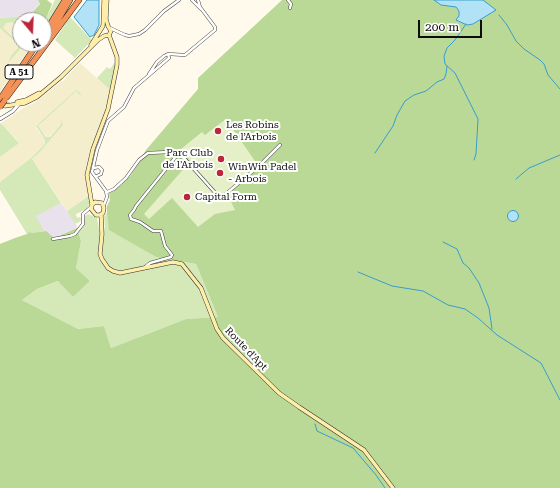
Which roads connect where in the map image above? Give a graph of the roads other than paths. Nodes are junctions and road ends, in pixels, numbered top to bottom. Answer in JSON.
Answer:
{"nodes":[{"id":1,"x":65,"y":0,"type":"edge"},
{"id":2,"x":70,"y":0,"type":"edge"},
{"id":3,"x":80,"y":0,"type":"edge"},
{"id":4,"x":104,"y":0,"type":"edge"},
{"id":5,"x":107,"y":0,"type":"edge"},
{"id":6,"x":175,"y":0,"type":"edge"},
{"id":7,"x":179,"y":0,"type":"edge"},
{"id":8,"x":192,"y":0,"type":"edge"},
{"id":9,"x":198,"y":0,"type":"edge"},
{"id":10,"x":288,"y":0,"type":"edge"},
{"id":11,"x":290,"y":8,"type":"dead end"},
{"id":12,"x":205,"y":14,"type":"junction"},
{"id":13,"x":52,"y":21,"type":"edge"},
{"id":14,"x":103,"y":26,"type":"junction"},
{"id":15,"x":109,"y":27,"type":"junction"},
{"id":16,"x":52,"y":29,"type":"edge"},
{"id":17,"x":100,"y":31,"type":"junction"},
{"id":18,"x":117,"y":31,"type":"junction"},
{"id":19,"x":122,"y":33,"type":"junction"},
{"id":20,"x":110,"y":34,"type":"junction"},
{"id":21,"x":104,"y":37,"type":"junction"},
{"id":22,"x":113,"y":47,"type":"junction"},
{"id":23,"x":33,"y":52,"type":"edge"},
{"id":24,"x":37,"y":52,"type":"edge"},
{"id":25,"x":168,"y":54,"type":"junction"},
{"id":26,"x":82,"y":55,"type":"junction"},
{"id":27,"x":176,"y":56,"type":"junction"},
{"id":28,"x":169,"y":58,"type":"junction"},
{"id":29,"x":156,"y":63,"type":"junction"},
{"id":30,"x":161,"y":66,"type":"junction"},
{"id":31,"x":147,"y":76,"type":"junction"},
{"id":32,"x":60,"y":77,"type":"junction"},
{"id":33,"x":4,"y":99,"type":"edge"},
{"id":34,"x":12,"y":104,"type":"junction"},
{"id":35,"x":18,"y":105,"type":"junction"},
{"id":36,"x":3,"y":107,"type":"edge"},
{"id":37,"x":7,"y":114,"type":"junction"},
{"id":38,"x":0,"y":119,"type":"edge"},
{"id":39,"x":280,"y":146,"type":"dead end"},
{"id":40,"x":178,"y":154,"type":"junction"},
{"id":41,"x":95,"y":160,"type":"junction"},
{"id":42,"x":99,"y":167,"type":"junction"},
{"id":43,"x":93,"y":169,"type":"junction"},
{"id":44,"x":98,"y":176,"type":"junction"},
{"id":45,"x":90,"y":191,"type":"junction"},
{"id":46,"x":107,"y":193,"type":"junction"},
{"id":47,"x":98,"y":202,"type":"junction"},
{"id":48,"x":104,"y":205,"type":"junction"},
{"id":49,"x":92,"y":206,"type":"junction"},
{"id":50,"x":92,"y":212,"type":"junction"},
{"id":51,"x":83,"y":214,"type":"junction"},
{"id":52,"x":101,"y":214,"type":"junction"},
{"id":53,"x":96,"y":215,"type":"junction"},
{"id":54,"x":102,"y":228,"type":"junction"},
{"id":55,"x":53,"y":239,"type":"dead end"},
{"id":56,"x":144,"y":268,"type":"junction"},
{"id":57,"x":393,"y":488,"type":"edge"}],
"edges":[{"from":1,"to":13,"type":"highway"},
{"from":2,"to":16,"type":"highway","number":"A 51"},
{"from":3,"to":33,"type":"highway"},
{"from":4,"to":14,"type":"main road"},
{"from":5,"to":15,"type":"main road"},
{"from":6,"to":19,"type":"street"},
{"from":7,"to":19,"type":"street"},
{"from":8,"to":12,"type":"street"},
{"from":9,"to":12,"type":"street"},
{"from":10,"to":11,"type":"street"},
{"from":12,"to":27,"type":"street"},
{"from":14,"to":15,"type":"main road"},
{"from":14,"to":17,"type":"main road"},
{"from":15,"to":18,"type":"street"},
{"from":15,"to":20,"type":"main road"},
{"from":17,"to":21,"type":"main road"},
{"from":17,"to":26,"type":"main road"},
{"from":18,"to":19,"type":"street"},
{"from":18,"to":20,"type":"street"},
{"from":20,"to":21,"type":"main road"},
{"from":20,"to":22,"type":"main road"},
{"from":21,"to":22,"type":"main road"},
{"from":21,"to":26,"type":"main road"},
{"from":22,"to":45,"type":"main road"},
{"from":23,"to":33,"type":"highway","number":"A 51"},
{"from":24,"to":33,"type":"highway","number":"A 51"},
{"from":25,"to":27,"type":"street"},
{"from":25,"to":28,"type":"street"},
{"from":25,"to":29,"type":"street"},
{"from":26,"to":32,"type":"main road"},
{"from":27,"to":28,"type":"street"},
{"from":28,"to":30,"type":"street"},
{"from":29,"to":30,"type":"street"},
{"from":29,"to":31,"type":"street"},
{"from":30,"to":31,"type":"street"},
{"from":31,"to":41,"type":"street"},
{"from":32,"to":34,"type":"main road"},
{"from":32,"to":35,"type":"main road"},
{"from":33,"to":36,"type":"highway","number":"A 51","bridge":true},
{"from":34,"to":35,"type":"main road"},
{"from":34,"to":36,"type":"main road"},
{"from":34,"to":37,"type":"street"},
{"from":35,"to":37,"type":"street"},
{"from":37,"to":38,"type":"street"},
{"from":39,"to":40,"type":"street"},
{"from":40,"to":46,"type":"street"},
{"from":40,"to":56,"type":"street"},
{"from":41,"to":42,"type":"street"},
{"from":41,"to":43,"type":"street"},
{"from":42,"to":43,"type":"street"},
{"from":42,"to":44,"type":"street"},
{"from":43,"to":44,"type":"street"},
{"from":44,"to":46,"type":"street"},
{"from":45,"to":47,"type":"main road"},
{"from":45,"to":49,"type":"main road"},
{"from":46,"to":47,"type":"street"},
{"from":46,"to":48,"type":"street"},
{"from":47,"to":48,"type":"main road"},
{"from":47,"to":49,"type":"main road"},
{"from":48,"to":52,"type":"main road"},
{"from":49,"to":50,"type":"main road"},
{"from":49,"to":51,"type":"street"},
{"from":50,"to":51,"type":"street"},
{"from":50,"to":53,"type":"main road"},
{"from":51,"to":55,"type":"street"},
{"from":52,"to":53,"type":"main road"},
{"from":52,"to":54,"type":"main road","name":"Route d'Apt"},
{"from":53,"to":54,"type":"main road","name":"Route d'Apt"},
{"from":54,"to":56,"type":"main road","name":"Route d'Apt"},
{"from":56,"to":57,"type":"main road","name":"Route d'Apt"}]}
